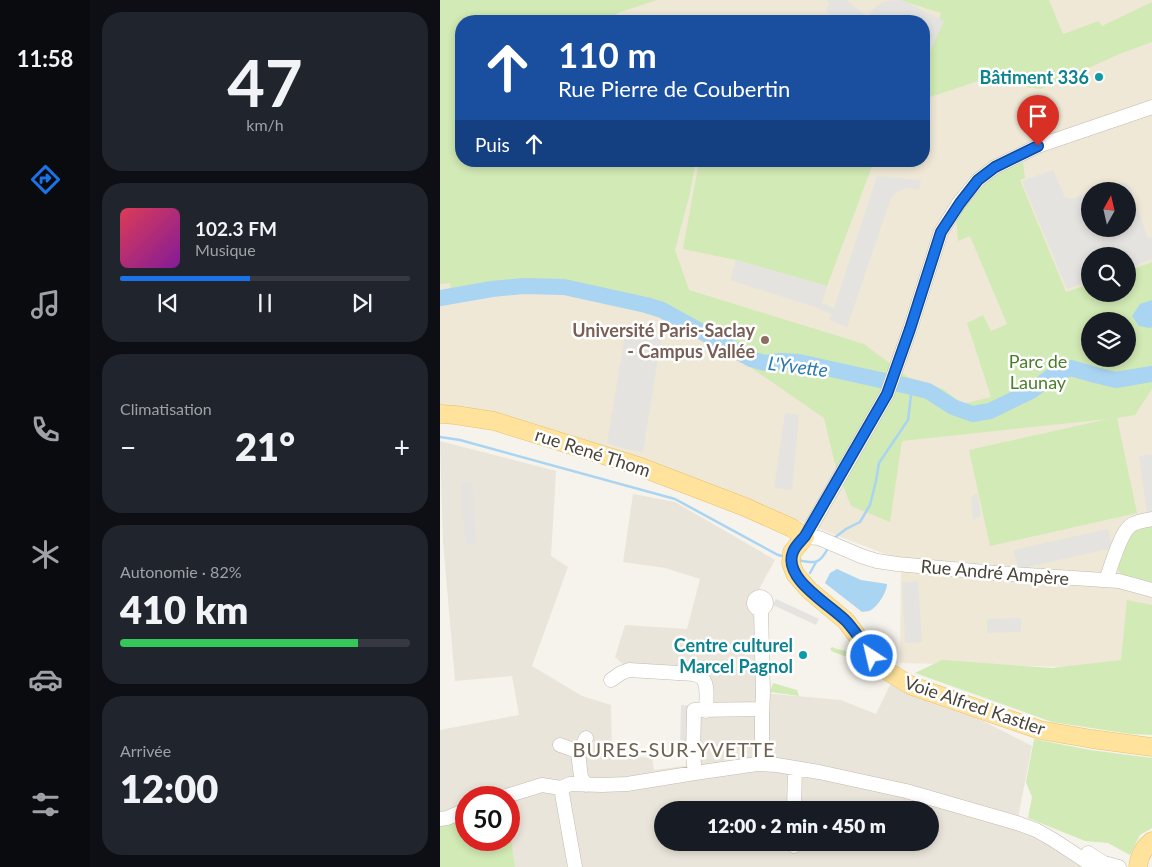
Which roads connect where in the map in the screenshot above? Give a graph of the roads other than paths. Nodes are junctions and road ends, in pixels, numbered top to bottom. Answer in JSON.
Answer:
{"nodes":[{"id":1,"x":1152,"y":107,"type":"edge"},
{"id":2,"x":440,"y":414,"type":"edge"},
{"id":3,"x":1152,"y":519,"type":"edge"},
{"id":4,"x":805,"y":536,"type":"junction"},
{"id":5,"x":1106,"y":580,"type":"junction"},
{"id":6,"x":1152,"y":590,"type":"edge"},
{"id":7,"x":761,"y":609,"type":"dead end"},
{"id":8,"x":611,"y":680,"type":"dead end"},
{"id":9,"x":762,"y":709,"type":"junction"},
{"id":10,"x":700,"y":710,"type":"junction"},
{"id":11,"x":586,"y":738,"type":"dead end"},
{"id":12,"x":560,"y":746,"type":"dead end"},
{"id":13,"x":1152,"y":747,"type":"edge"},
{"id":14,"x":578,"y":752,"type":"junction"},
{"id":15,"x":760,"y":764,"type":"junction"},
{"id":16,"x":795,"y":768,"type":"junction"},
{"id":17,"x":695,"y":773,"type":"junction"},
{"id":18,"x":586,"y":784,"type":"junction"},
{"id":19,"x":561,"y":788,"type":"junction"},
{"id":20,"x":520,"y":792,"type":"edge"},
{"id":21,"x":794,"y":801,"type":"edge"},
{"id":22,"x":455,"y":815,"type":"edge"},
{"id":23,"x":440,"y":819,"type":"edge"},
{"id":24,"x":1052,"y":839,"type":"junction"},
{"id":25,"x":1152,"y":841,"type":"edge"},
{"id":26,"x":575,"y":867,"type":"edge"},
{"id":27,"x":1095,"y":867,"type":"edge"},
{"id":28,"x":1118,"y":867,"type":"edge"},
{"id":29,"x":1138,"y":867,"type":"edge"}],
"edges":[{"from":1,"to":4,"type":"street"},
{"from":2,"to":4,"type":"main road","name":"rue René Thom"},
{"from":3,"to":5,"type":"street"},
{"from":4,"to":5,"type":"street","name":"Rue André Ampère"},
{"from":4,"to":13,"type":"main road","name":"Voie Alfred Kastler"},
{"from":5,"to":6,"type":"street","name":"Rue André Ampère"},
{"from":7,"to":9,"type":"street"},
{"from":8,"to":10,"type":"street"},
{"from":9,"to":10,"type":"street"},
{"from":9,"to":15,"type":"street"},
{"from":10,"to":17,"type":"street"},
{"from":11,"to":14,"type":"street"},
{"from":12,"to":14,"type":"street"},
{"from":14,"to":18,"type":"street"},
{"from":15,"to":16,"type":"street"},
{"from":15,"to":17,"type":"street"},
{"from":16,"to":21,"type":"street"},
{"from":16,"to":24,"type":"street"},
{"from":17,"to":18,"type":"street"},
{"from":18,"to":19,"type":"street"},
{"from":19,"to":20,"type":"street"},
{"from":19,"to":26,"type":"street"},
{"from":22,"to":23,"type":"street"},
{"from":24,"to":27,"type":"street"},
{"from":24,"to":28,"type":"street"},
{"from":25,"to":29,"type":"main road"}]}
